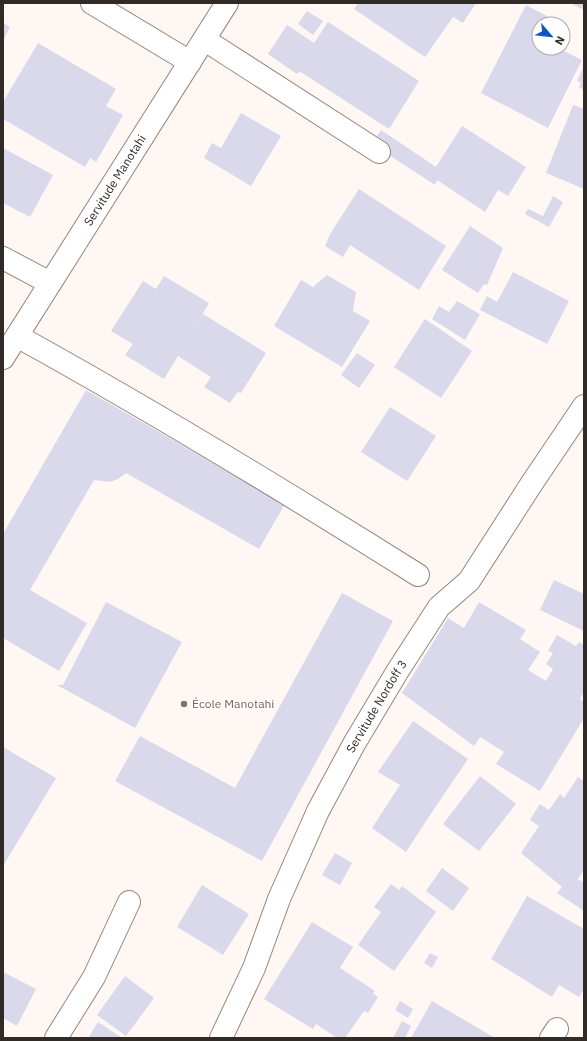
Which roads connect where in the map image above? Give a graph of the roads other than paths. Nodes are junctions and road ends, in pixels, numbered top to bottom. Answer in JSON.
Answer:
{"nodes":[{"id":1,"x":92,"y":3,"type":"edge"},
{"id":2,"x":227,"y":3,"type":"edge"},
{"id":3,"x":205,"y":40,"type":"junction"},
{"id":4,"x":190,"y":62,"type":"junction"},
{"id":5,"x":379,"y":152,"type":"dead end"},
{"id":6,"x":3,"y":258,"type":"edge"},
{"id":7,"x":50,"y":283,"type":"junction"},
{"id":8,"x":17,"y":336,"type":"junction"},
{"id":9,"x":3,"y":358,"type":"edge"},
{"id":10,"x":584,"y":406,"type":"edge"},
{"id":11,"x":418,"y":575,"type":"dead end"},
{"id":12,"x":129,"y":902,"type":"dead end"},
{"id":13,"x":56,"y":1038,"type":"edge"},
{"id":14,"x":221,"y":1038,"type":"edge"}],
"edges":[{"from":1,"to":4,"type":"street"},
{"from":2,"to":3,"type":"street","name":"Servitude Manotahi"},
{"from":3,"to":4,"type":"street","name":"Servitude Manotahi"},
{"from":3,"to":5,"type":"street"},
{"from":4,"to":7,"type":"street","name":"Servitude Manotahi"},
{"from":6,"to":7,"type":"street"},
{"from":7,"to":8,"type":"street","name":"Servitude Manotahi"},
{"from":8,"to":9,"type":"street","name":"Servitude Manotahi"},
{"from":8,"to":11,"type":"street"},
{"from":10,"to":14,"type":"street","name":"Servitude Nordoff 3"},
{"from":12,"to":13,"type":"street"}]}
